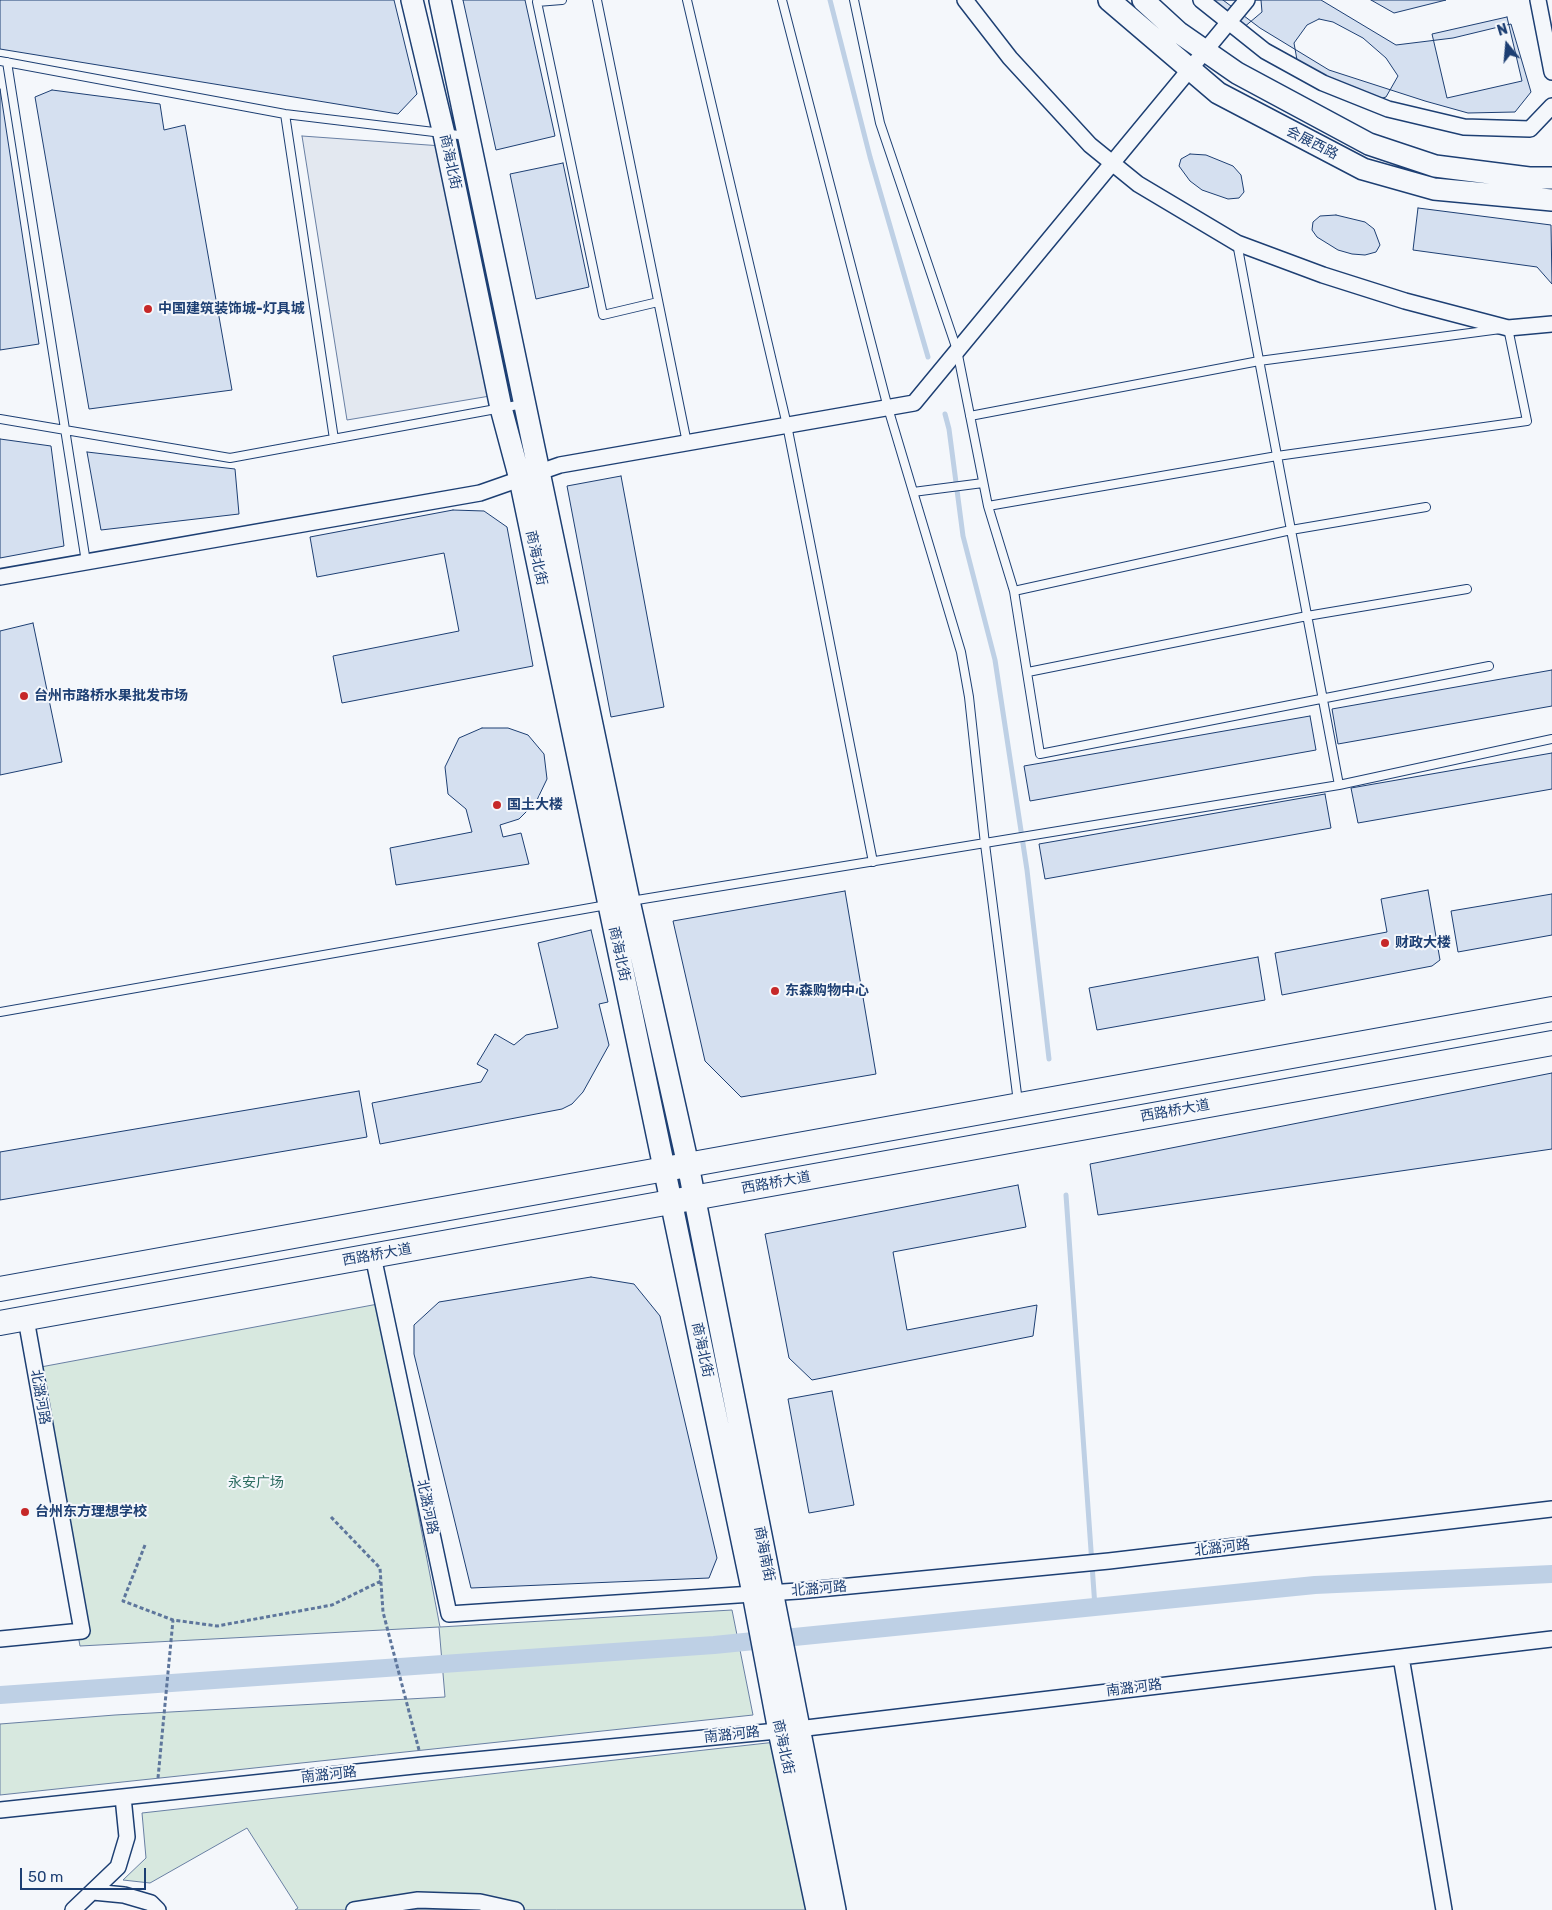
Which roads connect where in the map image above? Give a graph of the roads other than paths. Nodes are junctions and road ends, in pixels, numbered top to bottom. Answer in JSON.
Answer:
{"nodes":[{"id":1,"x":412,"y":0,"type":"edge"},
{"id":2,"x":440,"y":0,"type":"edge"},
{"id":3,"x":562,"y":0,"type":"edge"},
{"id":4,"x":596,"y":0,"type":"edge"},
{"id":5,"x":687,"y":0,"type":"edge"},
{"id":6,"x":782,"y":0,"type":"edge"},
{"id":7,"x":854,"y":0,"type":"edge"},
{"id":8,"x":965,"y":0,"type":"edge"},
{"id":9,"x":1109,"y":0,"type":"edge"},
{"id":10,"x":1143,"y":0,"type":"edge"},
{"id":11,"x":1201,"y":0,"type":"edge"},
{"id":12,"x":1247,"y":0,"type":"edge"},
{"id":13,"x":1538,"y":0,"type":"edge"},
{"id":14,"x":1229,"y":22,"type":"junction"},
{"id":15,"x":1205,"y":51,"type":"junction"},
{"id":16,"x":4,"y":61,"type":"edge"},
{"id":17,"x":1190,"y":70,"type":"junction"},
{"id":18,"x":1552,"y":72,"type":"edge"},
{"id":19,"x":1552,"y":106,"type":"edge"},
{"id":20,"x":285,"y":114,"type":"junction"},
{"id":21,"x":444,"y":134,"type":"junction"},
{"id":22,"x":469,"y":137,"type":"junction"},
{"id":23,"x":1112,"y":163,"type":"junction"},
{"id":24,"x":1552,"y":178,"type":"edge"},
{"id":25,"x":1552,"y":200,"type":"edge"},
{"id":26,"x":1237,"y":243,"type":"junction"},
{"id":27,"x":658,"y":302,"type":"junction"},
{"id":28,"x":1552,"y":324,"type":"edge"},
{"id":29,"x":1508,"y":328,"type":"junction"},
{"id":30,"x":958,"y":350,"type":"junction"},
{"id":31,"x":1259,"y":360,"type":"junction"},
{"id":32,"x":526,"y":404,"type":"junction"},
{"id":33,"x":501,"y":408,"type":"junction"},
{"id":34,"x":888,"y":408,"type":"junction"},
{"id":35,"x":970,"y":416,"type":"junction"},
{"id":36,"x":0,"y":419,"type":"edge"},
{"id":37,"x":787,"y":426,"type":"junction"},
{"id":38,"x":65,"y":430,"type":"junction"},
{"id":39,"x":334,"y":439,"type":"junction"},
{"id":40,"x":687,"y":443,"type":"junction"},
{"id":41,"x":1277,"y":456,"type":"junction"},
{"id":42,"x":540,"y":472,"type":"junction"},
{"id":43,"x":520,"y":479,"type":"junction"},
{"id":44,"x":983,"y":483,"type":"junction"},
{"id":45,"x":913,"y":492,"type":"junction"},
{"id":46,"x":988,"y":506,"type":"junction"},
{"id":47,"x":1426,"y":507,"type":"dead end"},
{"id":48,"x":1291,"y":530,"type":"junction"},
{"id":49,"x":86,"y":562,"type":"junction"},
{"id":50,"x":0,"y":576,"type":"edge"},
{"id":51,"x":1467,"y":588,"type":"dead end"},
{"id":52,"x":1014,"y":591,"type":"junction"},
{"id":53,"x":1307,"y":616,"type":"junction"},
{"id":54,"x":1489,"y":666,"type":"dead end"},
{"id":55,"x":1028,"y":672,"type":"junction"},
{"id":56,"x":1322,"y":698,"type":"junction"},
{"id":57,"x":1552,"y":739,"type":"edge"},
{"id":58,"x":1338,"y":785,"type":"junction"},
{"id":59,"x":985,"y":844,"type":"junction"},
{"id":60,"x":873,"y":862,"type":"junction"},
{"id":61,"x":619,"y":903,"type":"junction"},
{"id":62,"x":1552,"y":1009,"type":"edge"},
{"id":63,"x":0,"y":1012,"type":"edge"},
{"id":64,"x":1552,"y":1043,"type":"edge"},
{"id":65,"x":1019,"y":1105,"type":"junction"},
{"id":66,"x":688,"y":1165,"type":"junction"},
{"id":67,"x":664,"y":1170,"type":"junction"},
{"id":68,"x":695,"y":1198,"type":"junction"},
{"id":69,"x":672,"y":1202,"type":"junction"},
{"id":70,"x":373,"y":1256,"type":"junction"},
{"id":71,"x":0,"y":1289,"type":"edge"},
{"id":72,"x":26,"y":1319,"type":"junction"},
{"id":73,"x":0,"y":1323,"type":"edge"},
{"id":74,"x":1552,"y":1510,"type":"edge"},
{"id":75,"x":763,"y":1598,"type":"junction"},
{"id":76,"x":0,"y":1639,"type":"edge"},
{"id":77,"x":1552,"y":1639,"type":"edge"},
{"id":78,"x":1401,"y":1657,"type":"junction"},
{"id":79,"x":788,"y":1730,"type":"junction"},
{"id":80,"x":123,"y":1797,"type":"junction"},
{"id":81,"x":0,"y":1810,"type":"edge"},
{"id":82,"x":93,"y":1892,"type":"junction"},
{"id":83,"x":73,"y":1910,"type":"edge"},
{"id":84,"x":158,"y":1910,"type":"edge"},
{"id":85,"x":354,"y":1910,"type":"edge"},
{"id":86,"x":516,"y":1910,"type":"edge"},
{"id":87,"x":817,"y":1910,"type":"edge"},
{"id":88,"x":835,"y":1910,"type":"edge"},
{"id":89,"x":1444,"y":1910,"type":"edge"}],
"edges":[{"from":1,"to":21,"type":"main road","name":"商海北街"},
{"from":2,"to":22,"type":"main road","name":"商海北街"},
{"from":3,"to":27,"type":"lane"},
{"from":4,"to":27,"type":"lane"},
{"from":5,"to":37,"type":"lane"},
{"from":6,"to":34,"type":"lane"},
{"from":7,"to":30,"type":"lane"},
{"from":8,"to":23,"type":"street"},
{"from":9,"to":17,"type":"main road","name":"会展西路"},
{"from":10,"to":15,"type":"main road","name":"会展西路"},
{"from":11,"to":14,"type":"street"},
{"from":12,"to":14,"type":"street"},
{"from":13,"to":18,"type":"street"},
{"from":14,"to":15,"type":"street"},
{"from":14,"to":19,"type":"street"},
{"from":15,"to":17,"type":"street"},
{"from":15,"to":24,"type":"main road","name":"会展西路"},
{"from":16,"to":20,"type":"lane"},
{"from":16,"to":38,"type":"lane"},
{"from":17,"to":23,"type":"street"},
{"from":17,"to":25,"type":"main road","name":"会展西路"},
{"from":20,"to":21,"type":"lane"},
{"from":20,"to":39,"type":"lane"},
{"from":21,"to":22,"type":"lane"},
{"from":21,"to":33,"type":"main road","name":"商海北街"},
{"from":22,"to":32,"type":"main road","name":"商海北街"},
{"from":23,"to":26,"type":"street"},
{"from":23,"to":30,"type":"street"},
{"from":26,"to":29,"type":"street"},
{"from":26,"to":31,"type":"lane"},
{"from":27,"to":40,"type":"lane"},
{"from":28,"to":29,"type":"street"},
{"from":29,"to":31,"type":"lane"},
{"from":29,"to":41,"type":"lane"},
{"from":30,"to":34,"type":"street"},
{"from":30,"to":35,"type":"lane"},
{"from":31,"to":35,"type":"lane"},
{"from":31,"to":41,"type":"lane"},
{"from":32,"to":33,"type":"lane"},
{"from":32,"to":42,"type":"main road","name":"商海北街"},
{"from":33,"to":39,"type":"lane"},
{"from":33,"to":43,"type":"main road","name":"商海北街"},
{"from":34,"to":37,"type":"street"},
{"from":34,"to":45,"type":"lane"},
{"from":35,"to":44,"type":"lane"},
{"from":36,"to":38,"type":"lane"},
{"from":37,"to":40,"type":"street"},
{"from":37,"to":60,"type":"lane"},
{"from":38,"to":39,"type":"lane"},
{"from":38,"to":49,"type":"lane"},
{"from":40,"to":42,"type":"street"},
{"from":41,"to":46,"type":"lane"},
{"from":41,"to":48,"type":"lane"},
{"from":42,"to":43,"type":"street"},
{"from":42,"to":61,"type":"main road","name":"商海北街"},
{"from":43,"to":49,"type":"street"},
{"from":43,"to":61,"type":"main road","name":"商海北街"},
{"from":44,"to":45,"type":"lane"},
{"from":44,"to":46,"type":"lane"},
{"from":45,"to":59,"type":"lane"},
{"from":46,"to":52,"type":"lane"},
{"from":47,"to":48,"type":"lane"},
{"from":48,"to":52,"type":"lane"},
{"from":48,"to":53,"type":"lane"},
{"from":49,"to":50,"type":"street"},
{"from":51,"to":53,"type":"lane"},
{"from":52,"to":55,"type":"lane"},
{"from":53,"to":55,"type":"lane"},
{"from":53,"to":56,"type":"lane"},
{"from":54,"to":56,"type":"lane"},
{"from":55,"to":56,"type":"lane"},
{"from":56,"to":58,"type":"lane"},
{"from":57,"to":58,"type":"lane"},
{"from":58,"to":59,"type":"lane"},
{"from":59,"to":60,"type":"lane"},
{"from":59,"to":65,"type":"lane"},
{"from":60,"to":61,"type":"lane"},
{"from":61,"to":63,"type":"lane"},
{"from":61,"to":66,"type":"main road","name":"商海北街"},
{"from":61,"to":67,"type":"main road","name":"商海北街"},
{"from":62,"to":65,"type":"main road"},
{"from":64,"to":68,"type":"main road","name":"西路桥大道"},
{"from":65,"to":66,"type":"main road"},
{"from":66,"to":67,"type":"main road"},
{"from":66,"to":68,"type":"main road","name":"商海北街"},
{"from":67,"to":69,"type":"main road","name":"商海北街"},
{"from":67,"to":71,"type":"main road"},
{"from":68,"to":69,"type":"main road","name":"西路桥大道"},
{"from":68,"to":75,"type":"main road","name":"商海南街"},
{"from":69,"to":70,"type":"main road","name":"西路桥大道"},
{"from":69,"to":75,"type":"main road","name":"商海北街"},
{"from":70,"to":72,"type":"main road","name":"西路桥大道"},
{"from":70,"to":75,"type":"street","name":"北潞河路"},
{"from":72,"to":73,"type":"main road","name":"西路桥大道"},
{"from":72,"to":76,"type":"street","name":"北潞河路"},
{"from":74,"to":75,"type":"street","name":"北潞河路"},
{"from":75,"to":79,"type":"main road","name":"商海南街"},
{"from":77,"to":78,"type":"street","name":"南潞河路"},
{"from":78,"to":79,"type":"street","name":"南潞河路"},
{"from":78,"to":89,"type":"street"},
{"from":79,"to":80,"type":"street","name":"南潞河路"},
{"from":79,"to":87,"type":"main road","name":"商海北街"},
{"from":79,"to":88,"type":"main road","name":"商海南街"},
{"from":80,"to":81,"type":"street","name":"南潞河路"},
{"from":80,"to":82,"type":"street"},
{"from":82,"to":83,"type":"street"},
{"from":82,"to":84,"type":"street"},
{"from":85,"to":86,"type":"street"}]}
